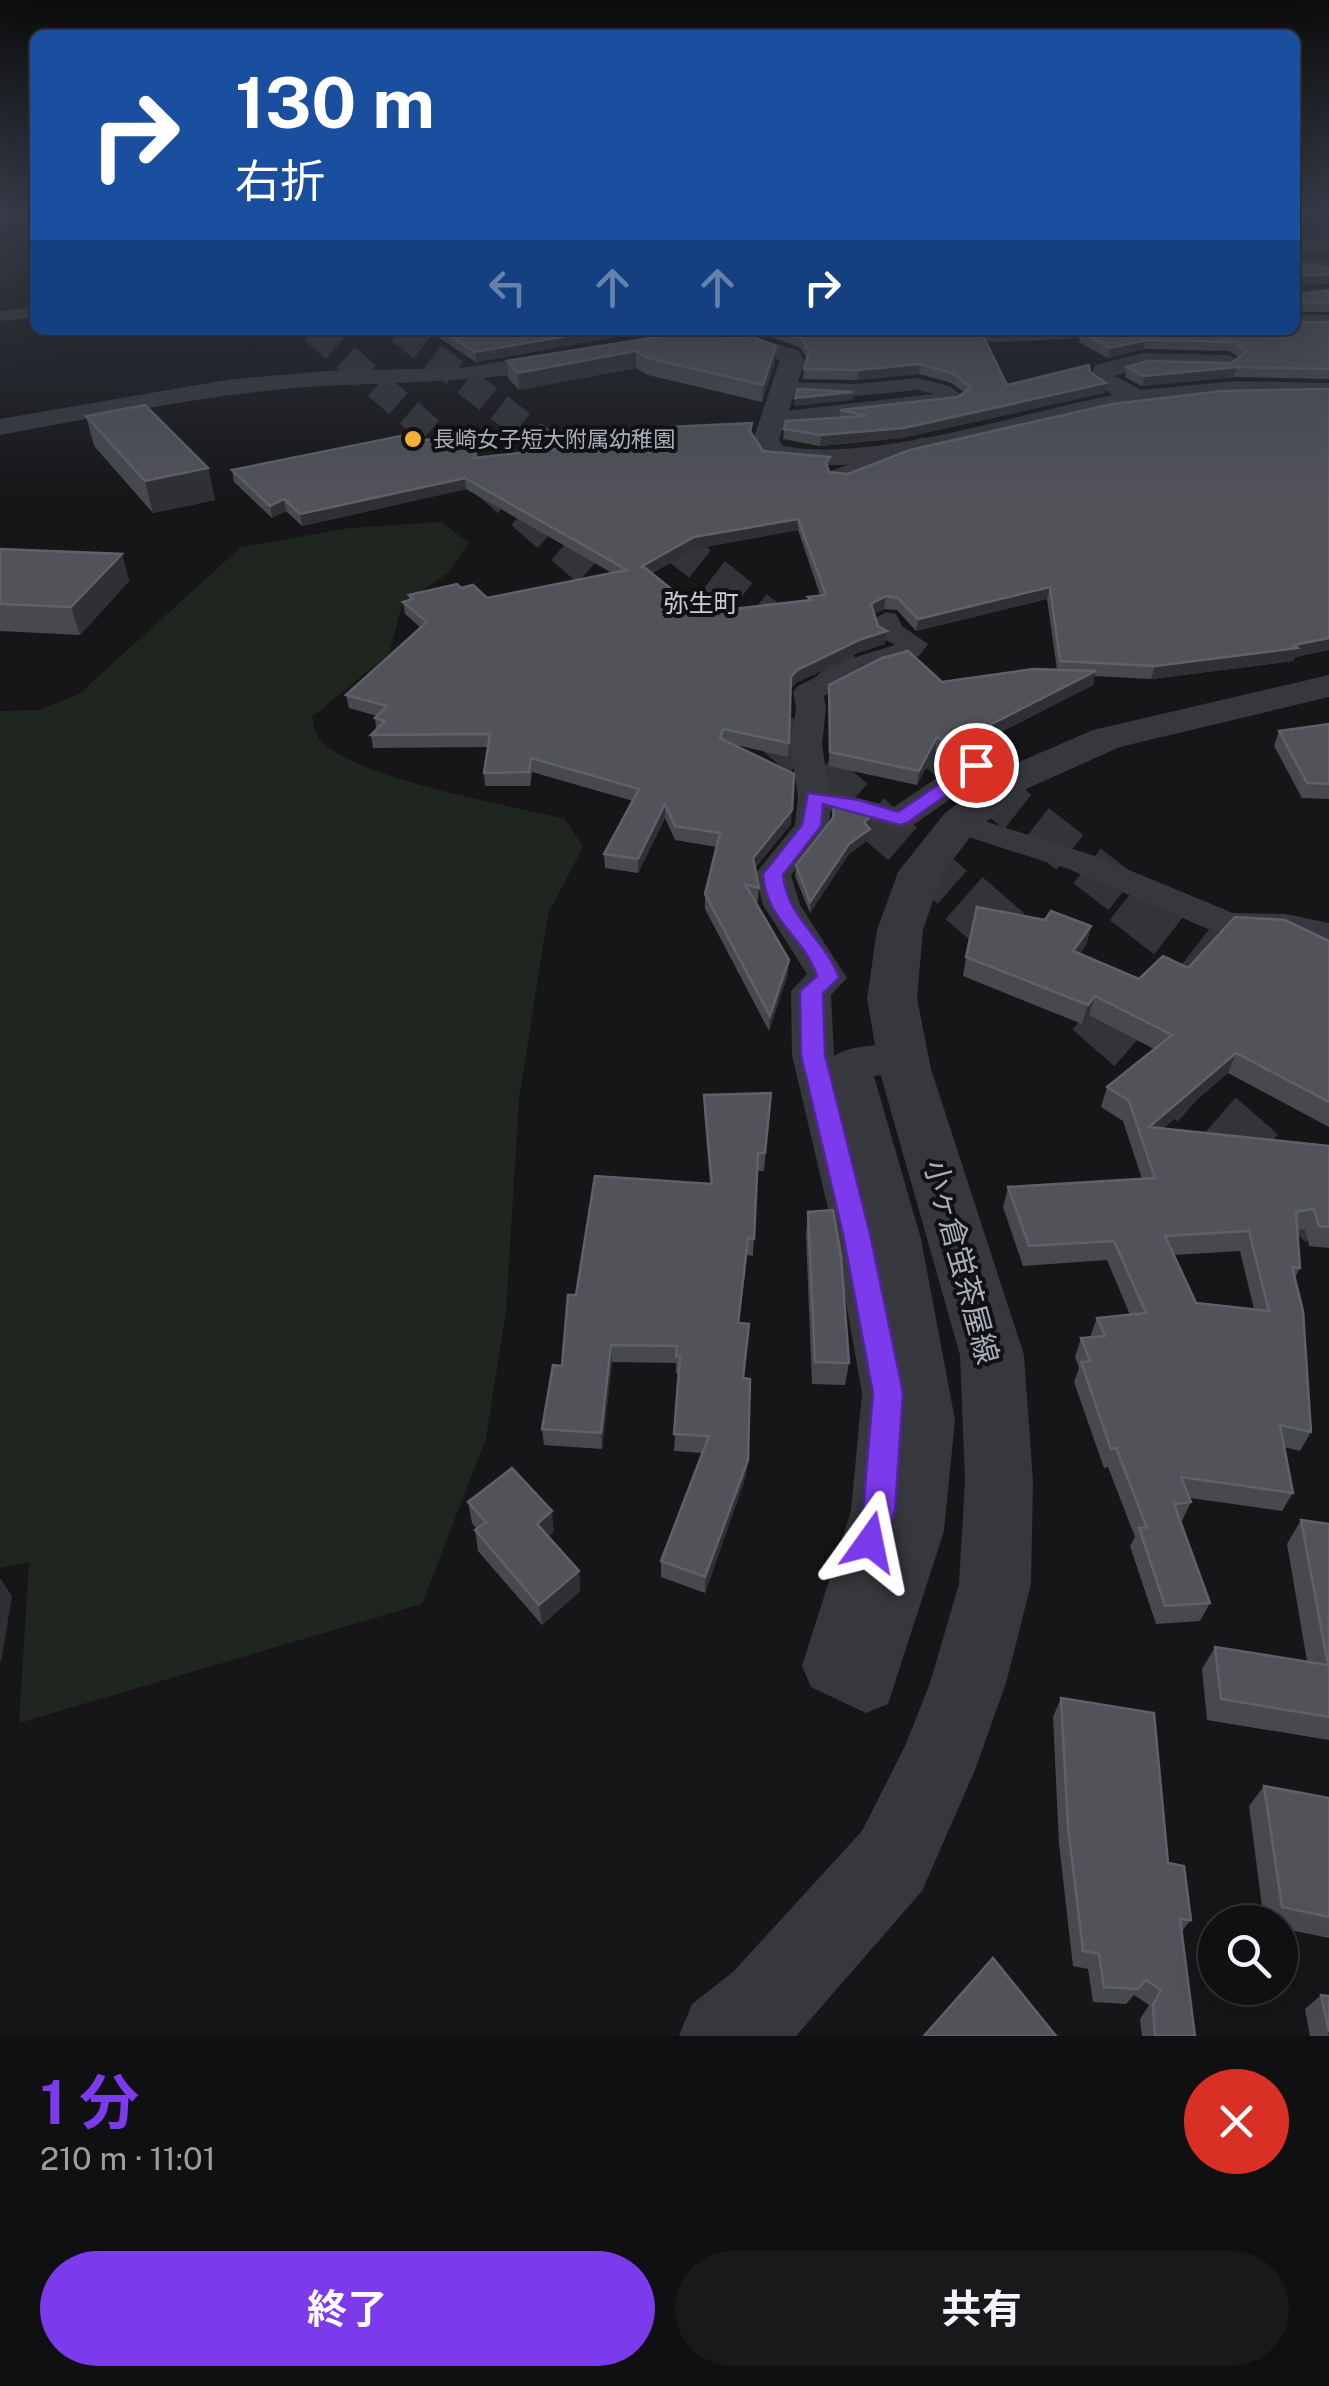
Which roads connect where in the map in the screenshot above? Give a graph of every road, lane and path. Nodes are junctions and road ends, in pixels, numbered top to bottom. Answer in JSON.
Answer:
{"nodes":[{"id":1,"x":30,"y":313,"type":"edge"},
{"id":2,"x":0,"y":316,"type":"edge"},
{"id":3,"x":1300,"y":322,"type":"edge"},
{"id":4,"x":1329,"y":322,"type":"edge"},
{"id":5,"x":1006,"y":335,"type":"edge"},
{"id":6,"x":1036,"y":335,"type":"edge"},
{"id":7,"x":692,"y":337,"type":"edge"},
{"id":8,"x":594,"y":354,"type":"edge"},
{"id":9,"x":1254,"y":362,"type":"edge"},
{"id":10,"x":785,"y":386,"type":"junction"},
{"id":11,"x":1329,"y":390,"type":"edge"},
{"id":12,"x":1136,"y":398,"type":"junction"},
{"id":13,"x":776,"y":418,"type":"junction"},
{"id":14,"x":0,"y":427,"type":"edge"},
{"id":15,"x":927,"y":441,"type":"junction"},
{"id":16,"x":839,"y":476,"type":"edge"},
{"id":17,"x":886,"y":620,"type":"dead end"},
{"id":18,"x":1329,"y":686,"type":"edge"},
{"id":19,"x":1012,"y":780,"type":"junction"},
{"id":20,"x":814,"y":797,"type":"junction"},
{"id":21,"x":959,"y":823,"type":"junction"},
{"id":22,"x":1329,"y":935,"type":"edge"},
{"id":23,"x":903,"y":1060,"type":"junction"},
{"id":24,"x":724,"y":2036,"type":"edge"}],
"edges":[{"from":1,"to":2,"type":"street"},
{"from":3,"to":4,"type":"street"},
{"from":5,"to":6,"type":"street"},
{"from":7,"to":10,"type":"street"},
{"from":8,"to":14,"type":"street"},
{"from":9,"to":12,"type":"street"},
{"from":10,"to":13,"type":"street"},
{"from":10,"to":13,"type":"street"},
{"from":11,"to":12,"type":"street"},
{"from":12,"to":15,"type":"street"},
{"from":13,"to":15,"type":"street"},
{"from":15,"to":16,"type":"street"},
{"from":17,"to":20,"type":"street"},
{"from":18,"to":19,"type":"street","name":"小ヶ倉蛍茶屋線"},
{"from":19,"to":20,"type":"street"},
{"from":19,"to":21,"type":"street","name":"小ヶ倉蛍茶屋線"},
{"from":20,"to":23,"type":"street"},
{"from":21,"to":22,"type":"street"},
{"from":21,"to":23,"type":"street","name":"小ヶ倉蛍茶屋線"},
{"from":23,"to":24,"type":"street","name":"小ヶ倉蛍茶屋線"}]}
